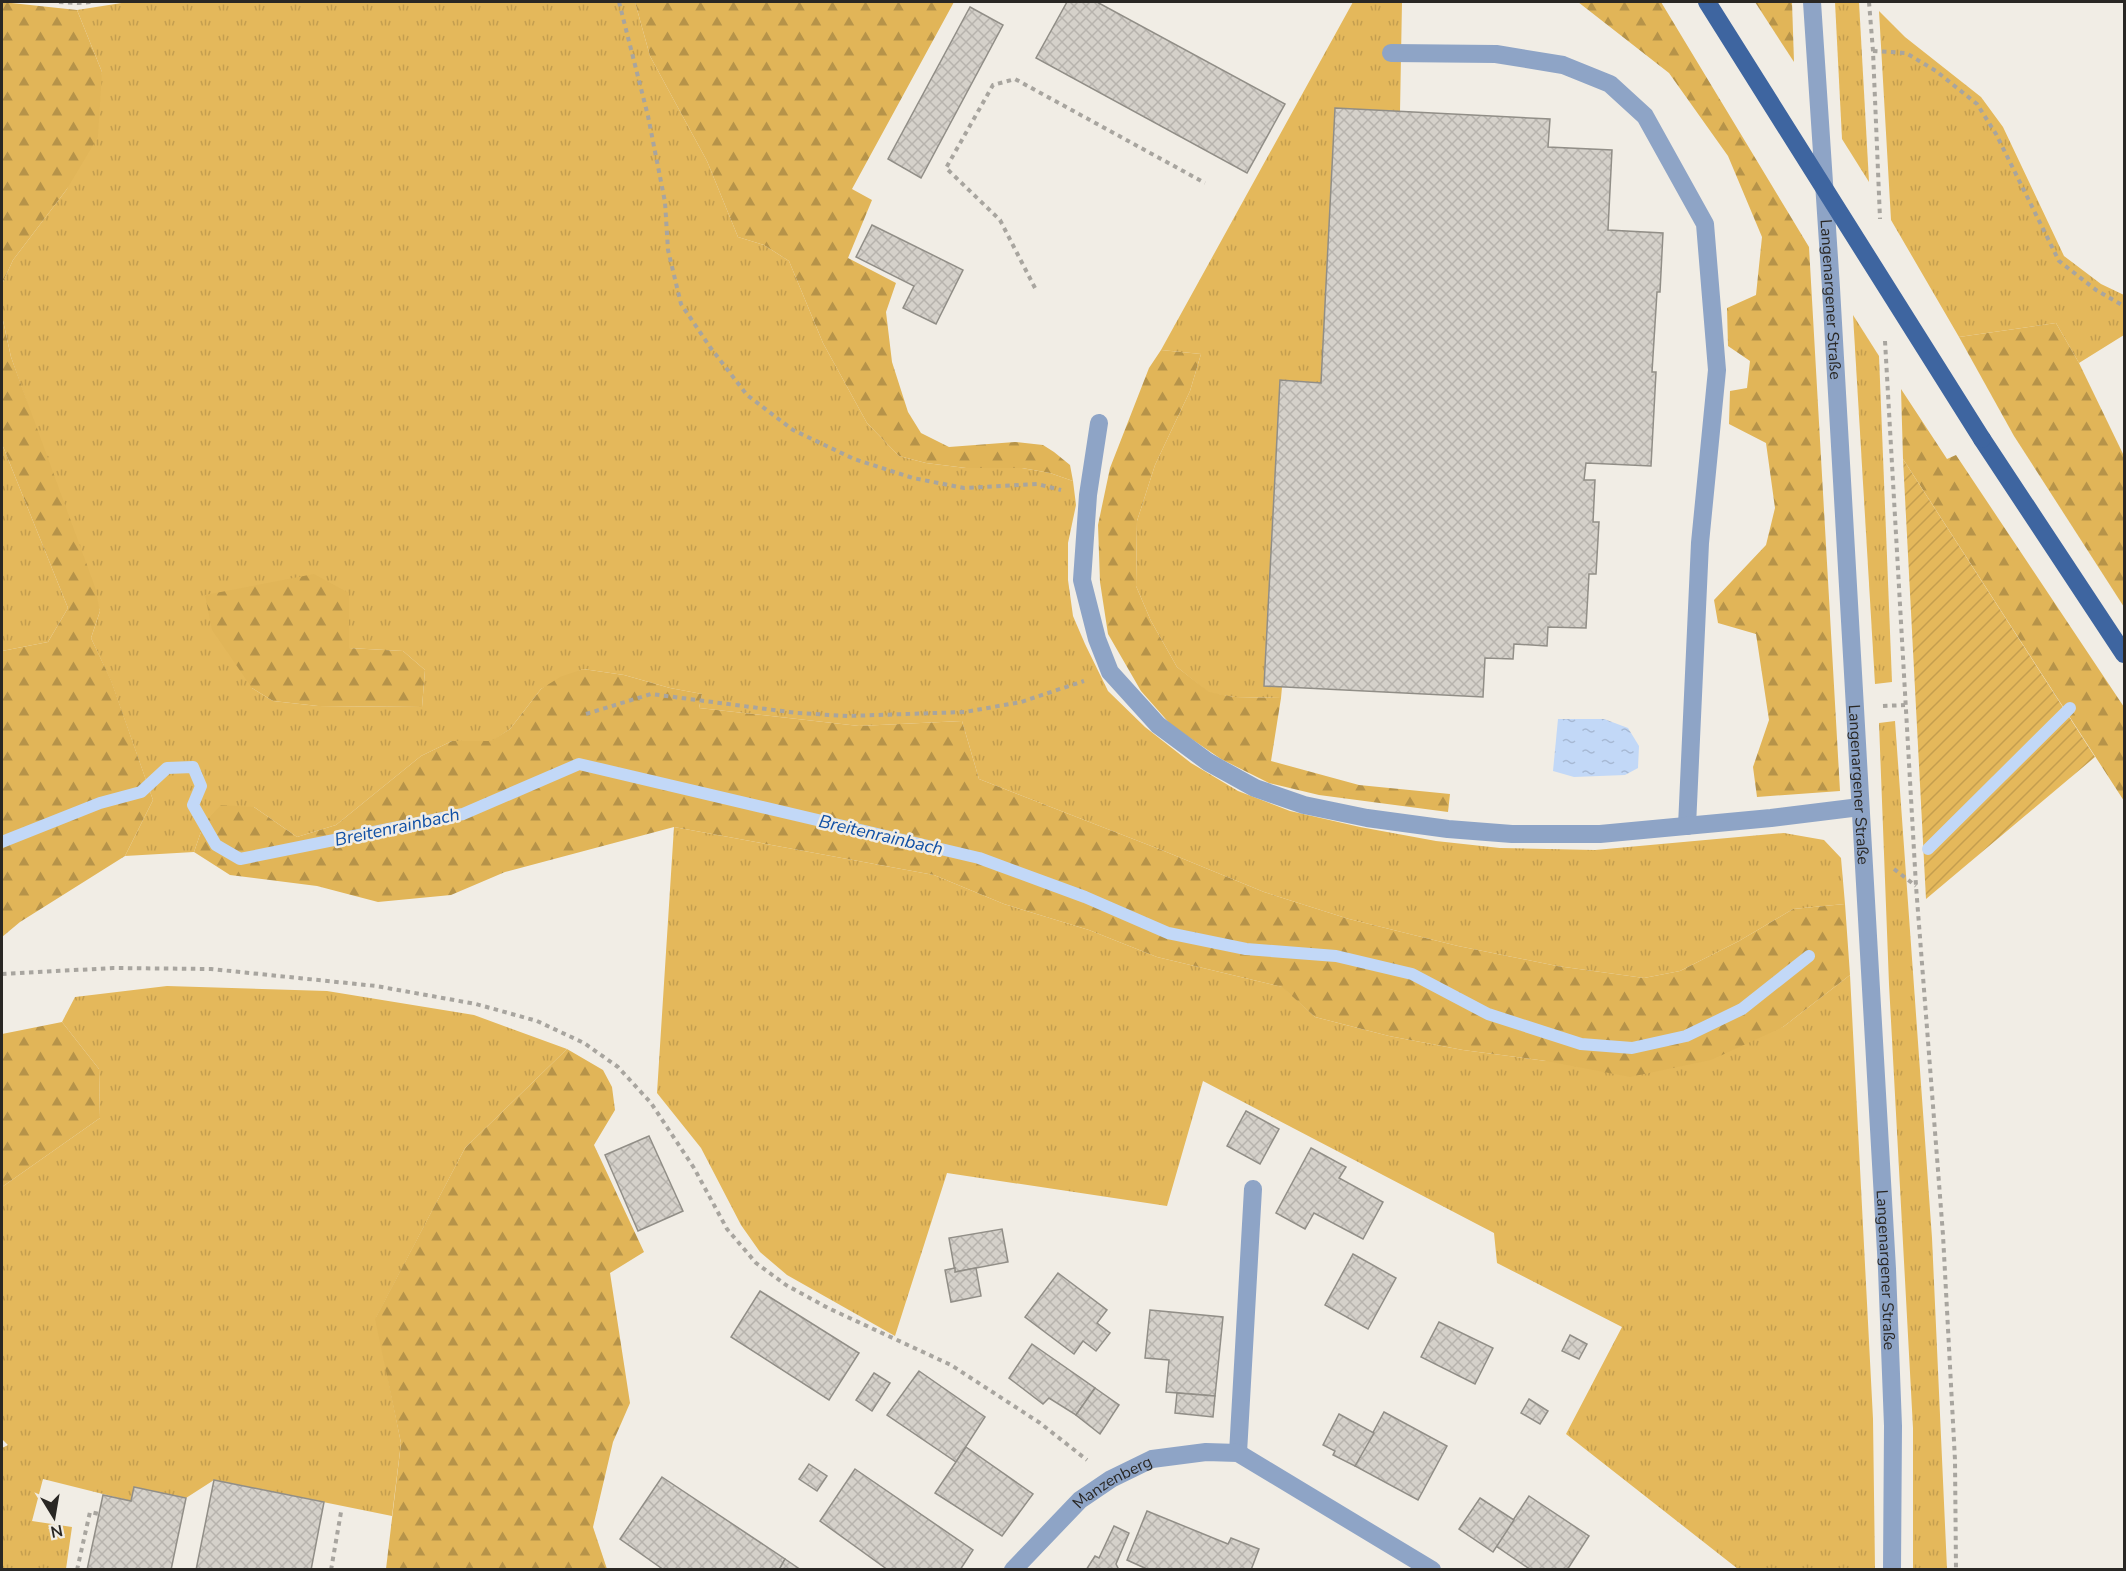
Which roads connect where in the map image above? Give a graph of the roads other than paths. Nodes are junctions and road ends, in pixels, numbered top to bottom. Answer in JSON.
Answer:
{"nodes":[{"id":1,"x":1707,"y":2,"type":"edge"},
{"id":2,"x":1812,"y":2,"type":"edge"},
{"id":3,"x":1391,"y":52,"type":"dead end"},
{"id":4,"x":1099,"y":423,"type":"dead end"},
{"id":5,"x":2124,"y":654,"type":"edge"},
{"id":6,"x":1860,"y":807,"type":"junction"},
{"id":7,"x":1687,"y":826,"type":"junction"},
{"id":8,"x":1253,"y":1189,"type":"dead end"},
{"id":9,"x":1238,"y":1453,"type":"junction"},
{"id":10,"x":1013,"y":1569,"type":"edge"},
{"id":11,"x":1432,"y":1569,"type":"edge"},
{"id":12,"x":1892,"y":1569,"type":"edge"}],
"edges":[{"from":1,"to":5,"type":"main road","bridge":true},
{"from":2,"to":6,"type":"street","name":"Langenargener Straße"},
{"from":3,"to":7,"type":"street"},
{"from":4,"to":7,"type":"street"},
{"from":6,"to":7,"type":"street"},
{"from":6,"to":12,"type":"street","name":"Langenargener Straße"},
{"from":8,"to":9,"type":"street"},
{"from":9,"to":10,"type":"street","name":"Manzenberg"},
{"from":9,"to":11,"type":"street","name":"Manzenberg"}]}
